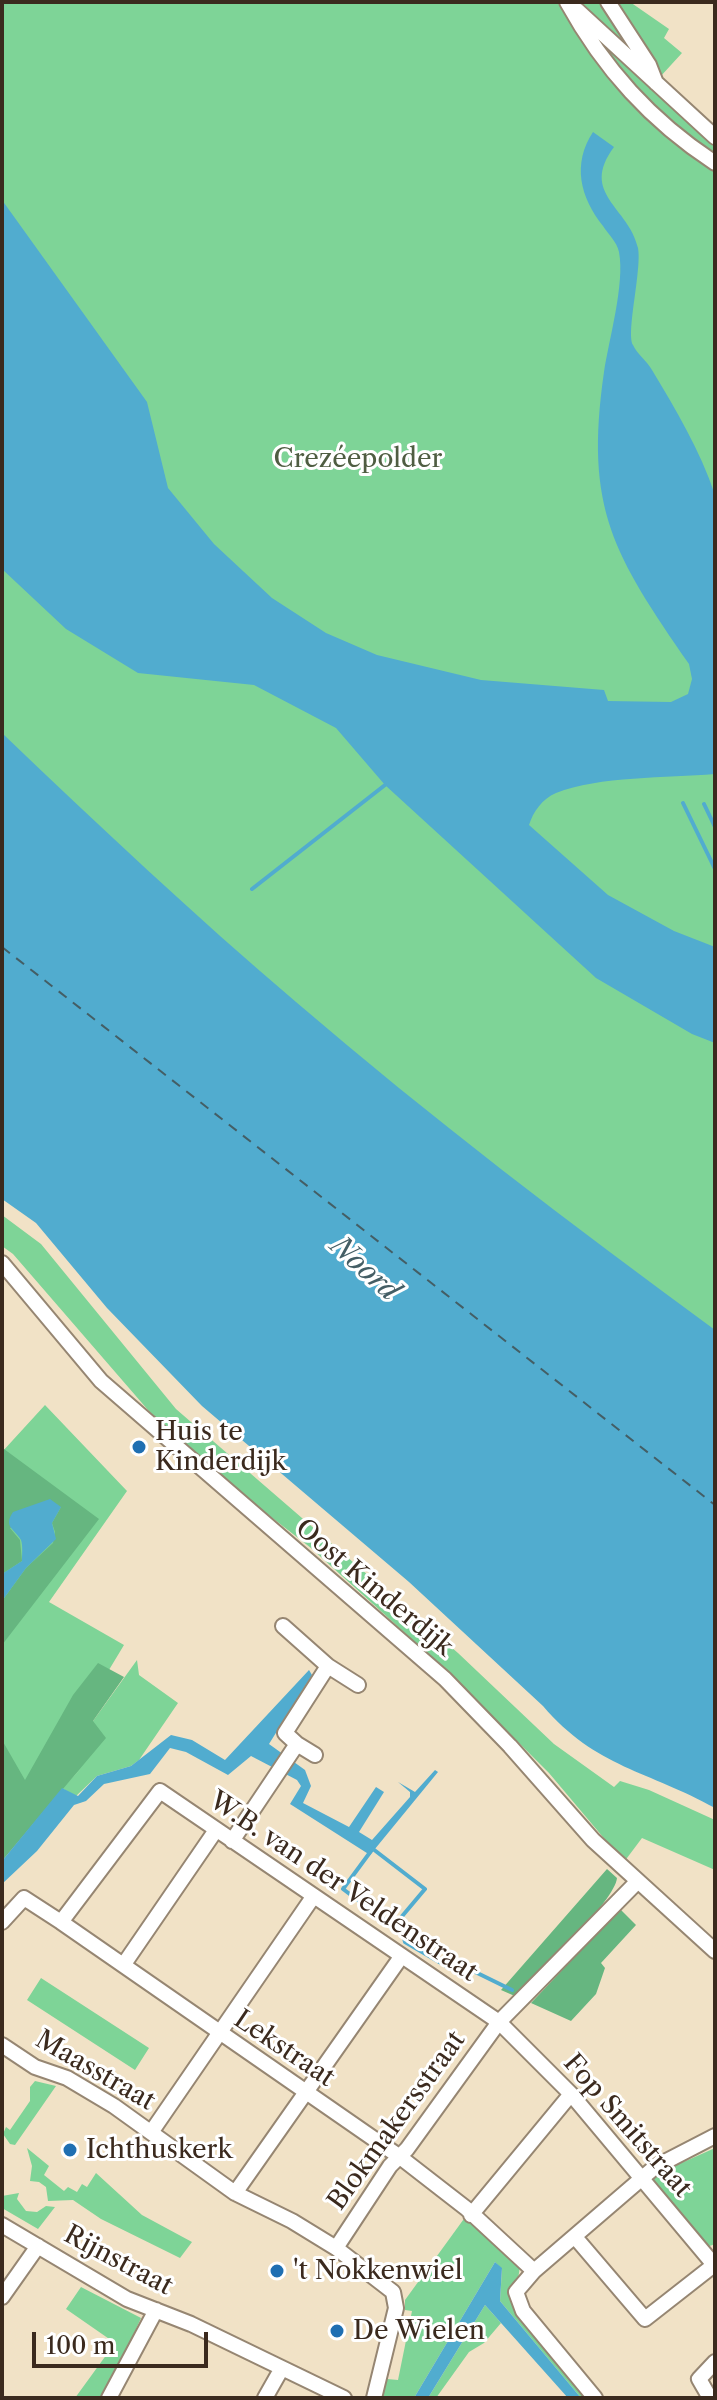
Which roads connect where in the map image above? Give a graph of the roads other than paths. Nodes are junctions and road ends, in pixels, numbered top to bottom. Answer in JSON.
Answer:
{"nodes":[{"id":1,"x":568,"y":2,"type":"edge"},
{"id":2,"x":608,"y":2,"type":"edge"},
{"id":3,"x":657,"y":87,"type":"junction"},
{"id":4,"x":715,"y":137,"type":"edge"},
{"id":5,"x":715,"y":163,"type":"edge"},
{"id":6,"x":2,"y":1263,"type":"edge"},
{"id":7,"x":283,"y":1626,"type":"dead end"},
{"id":8,"x":328,"y":1666,"type":"junction"},
{"id":9,"x":358,"y":1685,"type":"dead end"},
{"id":10,"x":293,"y":1750,"type":"junction"},
{"id":11,"x":315,"y":1755,"type":"dead end"},
{"id":12,"x":216,"y":1830,"type":"junction"},
{"id":13,"x":232,"y":1841,"type":"junction"},
{"id":14,"x":636,"y":1883,"type":"junction"},
{"id":15,"x":313,"y":1897,"type":"junction"},
{"id":16,"x":2,"y":1922,"type":"edge"},
{"id":17,"x":61,"y":1922,"type":"junction"},
{"id":18,"x":715,"y":1951,"type":"edge"},
{"id":19,"x":401,"y":1957,"type":"junction"},
{"id":20,"x":124,"y":1964,"type":"junction"},
{"id":21,"x":499,"y":2022,"type":"junction"},
{"id":22,"x":220,"y":2034,"type":"junction"},
{"id":23,"x":2,"y":2045,"type":"edge"},
{"id":24,"x":307,"y":2094,"type":"junction"},
{"id":25,"x":571,"y":2094,"type":"junction"},
{"id":26,"x":152,"y":2131,"type":"junction"},
{"id":27,"x":715,"y":2136,"type":"edge"},
{"id":28,"x":400,"y":2157,"type":"junction"},
{"id":29,"x":642,"y":2178,"type":"junction"},
{"id":30,"x":235,"y":2193,"type":"junction"},
{"id":31,"x":471,"y":2215,"type":"junction"},
{"id":32,"x":2,"y":2225,"type":"edge"},
{"id":33,"x":575,"y":2237,"type":"junction"},
{"id":34,"x":38,"y":2246,"type":"junction"},
{"id":35,"x":336,"y":2248,"type":"junction"},
{"id":36,"x":715,"y":2266,"type":"edge"},
{"id":37,"x":534,"y":2271,"type":"junction"},
{"id":38,"x":2,"y":2297,"type":"edge"},
{"id":39,"x":156,"y":2310,"type":"junction"},
{"id":40,"x":715,"y":2362,"type":"edge"},
{"id":41,"x":282,"y":2368,"type":"junction"},
{"id":42,"x":109,"y":2398,"type":"edge"},
{"id":43,"x":265,"y":2398,"type":"edge"},
{"id":44,"x":344,"y":2398,"type":"edge"},
{"id":45,"x":374,"y":2398,"type":"edge"},
{"id":46,"x":595,"y":2398,"type":"edge"},
{"id":47,"x":710,"y":2398,"type":"edge"}],
"edges":[{"from":1,"to":3,"type":"street"},
{"from":1,"to":5,"type":"street"},
{"from":2,"to":3,"type":"street"},
{"from":3,"to":4,"type":"street"},
{"from":6,"to":14,"type":"street","name":"Oost Kinderdijk"},
{"from":7,"to":8,"type":"street"},
{"from":8,"to":9,"type":"street"},
{"from":8,"to":10,"type":"street"},
{"from":10,"to":11,"type":"street"},
{"from":10,"to":13,"type":"street"},
{"from":12,"to":13,"type":"street","name":"W.B. van der Veldenstraat"},
{"from":12,"to":17,"type":"street","name":"W.B. van der Veldenstraat"},
{"from":12,"to":20,"type":"street"},
{"from":13,"to":15,"type":"street","name":"W.B. van der Veldenstraat"},
{"from":14,"to":18,"type":"street","name":"Oost Kinderdijk"},
{"from":14,"to":21,"type":"street","name":"Blokmakersstraat"},
{"from":15,"to":19,"type":"street","name":"W.B. van der Veldenstraat"},
{"from":15,"to":22,"type":"street"},
{"from":16,"to":17,"type":"street","name":"Lekstraat"},
{"from":17,"to":20,"type":"street","name":"Lekstraat"},
{"from":19,"to":21,"type":"street","name":"W.B. van der Veldenstraat"},
{"from":19,"to":24,"type":"street"},
{"from":20,"to":22,"type":"street","name":"Lekstraat"},
{"from":21,"to":25,"type":"street","name":"Fop Smitstraat"},
{"from":21,"to":28,"type":"street","name":"Blokmakersstraat"},
{"from":22,"to":24,"type":"street","name":"Lekstraat"},
{"from":22,"to":26,"type":"street"},
{"from":23,"to":26,"type":"street","name":"Maasstraat"},
{"from":24,"to":28,"type":"street","name":"Lekstraat"},
{"from":24,"to":30,"type":"street"},
{"from":25,"to":29,"type":"street","name":"Fop Smitstraat"},
{"from":25,"to":31,"type":"street"},
{"from":26,"to":30,"type":"street","name":"Maasstraat"},
{"from":27,"to":29,"type":"street"},
{"from":28,"to":31,"type":"street","name":"Lekstraat"},
{"from":28,"to":35,"type":"street","name":"Blokmakersstraat"},
{"from":29,"to":33,"type":"street"},
{"from":29,"to":36,"type":"street","name":"Fop Smitstraat"},
{"from":30,"to":35,"type":"street","name":"Maasstraat"},
{"from":31,"to":37,"type":"street","name":"Lekstraat"},
{"from":32,"to":34,"type":"street","name":"Rijnstraat"},
{"from":33,"to":36,"type":"street"},
{"from":33,"to":37,"type":"street"},
{"from":34,"to":38,"type":"street"},
{"from":34,"to":39,"type":"street","name":"Rijnstraat"},
{"from":35,"to":45,"type":"street","name":"Maasstraat"},
{"from":37,"to":46,"type":"street"},
{"from":39,"to":41,"type":"street","name":"Rijnstraat"},
{"from":39,"to":42,"type":"street"},
{"from":40,"to":47,"type":"street"},
{"from":41,"to":43,"type":"street"},
{"from":41,"to":44,"type":"street","name":"Rijnstraat"}]}
